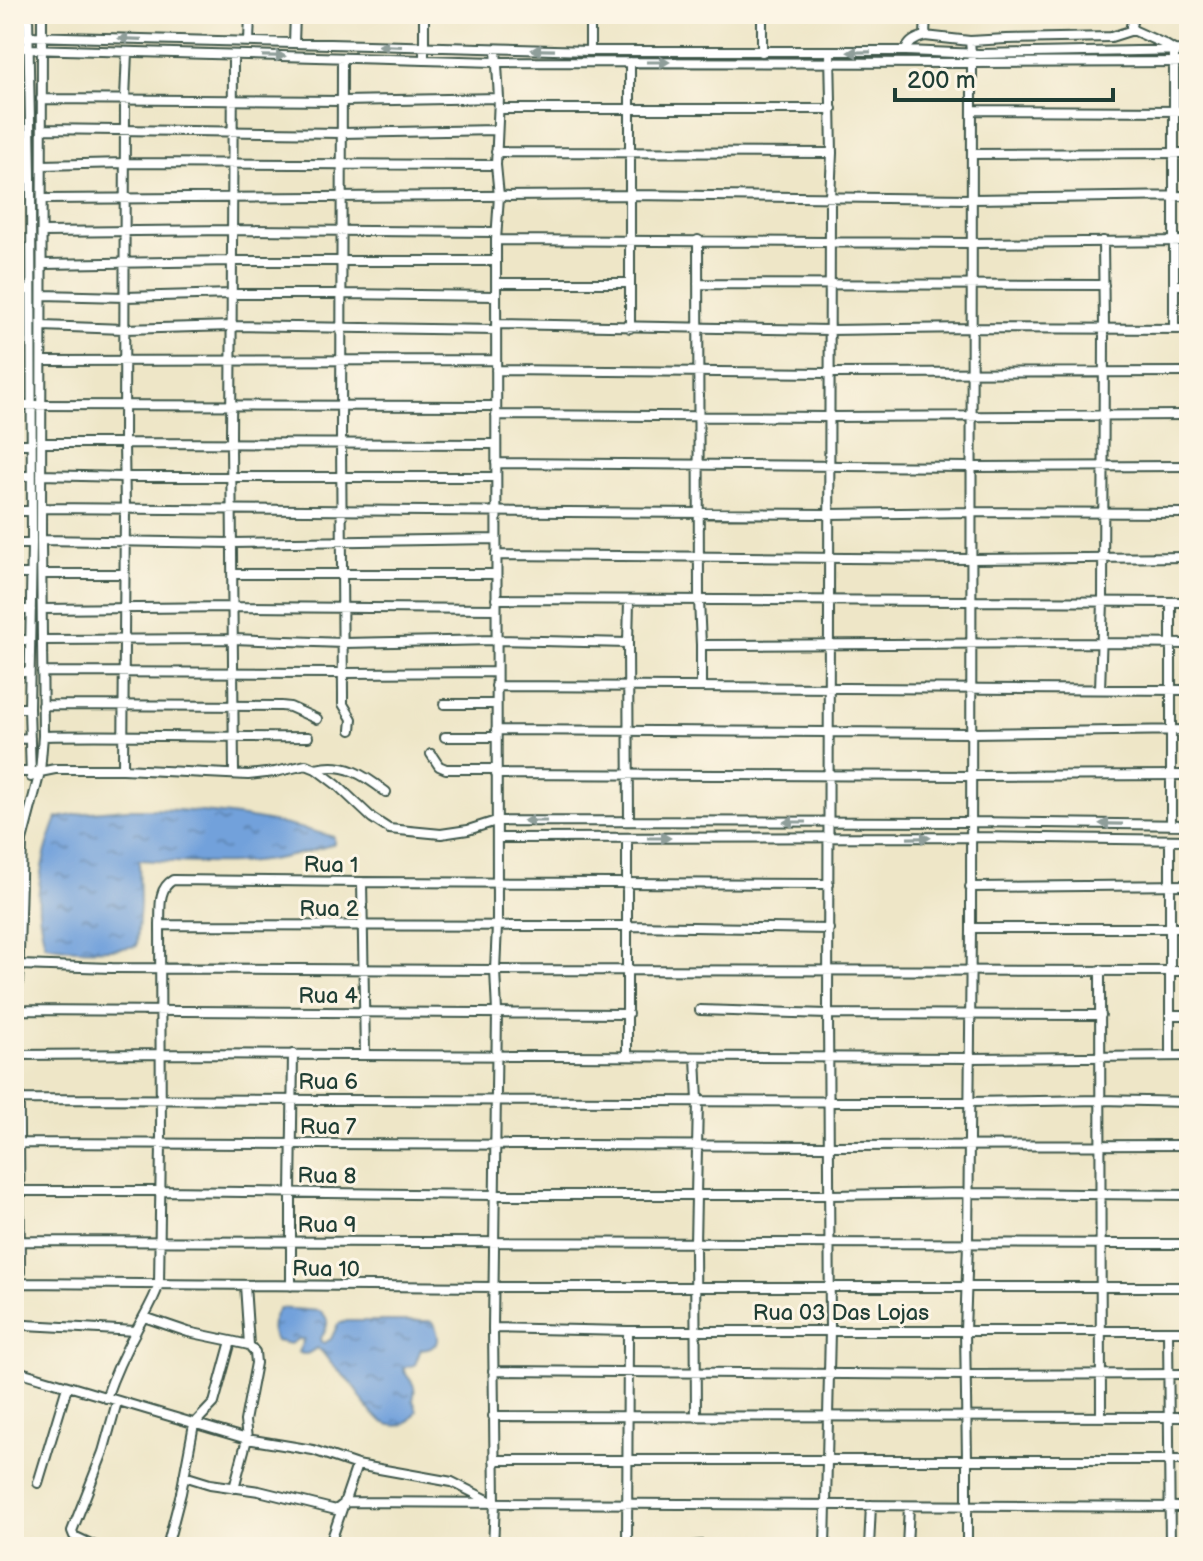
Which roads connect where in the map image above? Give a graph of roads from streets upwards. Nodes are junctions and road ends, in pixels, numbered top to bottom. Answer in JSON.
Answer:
{"nodes":[{"id":1,"x":28,"y":14,"type":"edge"},
{"id":2,"x":42,"y":14,"type":"edge"},
{"id":3,"x":250,"y":14,"type":"edge"},
{"id":4,"x":295,"y":14,"type":"edge"},
{"id":5,"x":424,"y":14,"type":"edge"},
{"id":6,"x":590,"y":14,"type":"edge"},
{"id":7,"x":762,"y":14,"type":"edge"},
{"id":8,"x":926,"y":14,"type":"edge"},
{"id":9,"x":1134,"y":14,"type":"edge"},
{"id":10,"x":1133,"y":30,"type":"junction"},
{"id":11,"x":28,"y":36,"type":"junction"},
{"id":12,"x":42,"y":36,"type":"junction"},
{"id":13,"x":925,"y":36,"type":"junction"},
{"id":14,"x":970,"y":41,"type":"junction"},
{"id":15,"x":249,"y":42,"type":"junction"},
{"id":16,"x":14,"y":43,"type":"edge"},
{"id":17,"x":294,"y":43,"type":"junction"},
{"id":18,"x":424,"y":47,"type":"junction"},
{"id":19,"x":28,"y":49,"type":"junction"},
{"id":20,"x":496,"y":49,"type":"junction"},
{"id":21,"x":42,"y":50,"type":"junction"},
{"id":22,"x":1174,"y":50,"type":"junction"},
{"id":23,"x":1189,"y":50,"type":"edge"},
{"id":24,"x":590,"y":51,"type":"junction"},
{"id":25,"x":906,"y":51,"type":"junction"},
{"id":26,"x":127,"y":52,"type":"junction"},
{"id":27,"x":762,"y":52,"type":"junction"},
{"id":28,"x":830,"y":52,"type":"junction"},
{"id":29,"x":233,"y":55,"type":"junction"},
{"id":30,"x":342,"y":58,"type":"junction"},
{"id":31,"x":972,"y":58,"type":"junction"},
{"id":32,"x":424,"y":60,"type":"junction"},
{"id":33,"x":496,"y":62,"type":"junction"},
{"id":34,"x":630,"y":62,"type":"junction"},
{"id":35,"x":1174,"y":62,"type":"junction"},
{"id":36,"x":1189,"y":62,"type":"edge"},
{"id":37,"x":830,"y":63,"type":"junction"},
{"id":38,"x":499,"y":98,"type":"junction"},
{"id":39,"x":41,"y":99,"type":"junction"},
{"id":40,"x":125,"y":99,"type":"junction"},
{"id":41,"x":233,"y":99,"type":"junction"},
{"id":42,"x":343,"y":101,"type":"junction"},
{"id":43,"x":630,"y":108,"type":"junction"},
{"id":44,"x":499,"y":109,"type":"junction"},
{"id":45,"x":832,"y":109,"type":"junction"},
{"id":46,"x":972,"y":110,"type":"junction"},
{"id":47,"x":1174,"y":111,"type":"junction"},
{"id":48,"x":1189,"y":111,"type":"edge"},
{"id":49,"x":42,"y":129,"type":"junction"},
{"id":50,"x":125,"y":130,"type":"junction"},
{"id":51,"x":496,"y":130,"type":"junction"},
{"id":52,"x":233,"y":131,"type":"junction"},
{"id":53,"x":342,"y":133,"type":"junction"},
{"id":54,"x":496,"y":152,"type":"junction"},
{"id":55,"x":630,"y":152,"type":"junction"},
{"id":56,"x":832,"y":153,"type":"junction"},
{"id":57,"x":1173,"y":153,"type":"junction"},
{"id":58,"x":1189,"y":153,"type":"edge"},
{"id":59,"x":972,"y":154,"type":"junction"},
{"id":60,"x":125,"y":163,"type":"junction"},
{"id":61,"x":42,"y":165,"type":"junction"},
{"id":62,"x":233,"y":165,"type":"junction"},
{"id":63,"x":342,"y":165,"type":"junction"},
{"id":64,"x":496,"y":165,"type":"junction"},
{"id":65,"x":14,"y":177,"type":"edge"},
{"id":66,"x":31,"y":177,"type":"junction"},
{"id":67,"x":630,"y":195,"type":"junction"},
{"id":68,"x":499,"y":196,"type":"junction"},
{"id":69,"x":1173,"y":196,"type":"junction"},
{"id":70,"x":1189,"y":196,"type":"edge"},
{"id":71,"x":232,"y":197,"type":"junction"},
{"id":72,"x":125,"y":198,"type":"junction"},
{"id":73,"x":341,"y":198,"type":"junction"},
{"id":74,"x":830,"y":198,"type":"junction"},
{"id":75,"x":42,"y":199,"type":"junction"},
{"id":76,"x":972,"y":199,"type":"junction"},
{"id":77,"x":232,"y":230,"type":"junction"},
{"id":78,"x":341,"y":231,"type":"junction"},
{"id":79,"x":42,"y":232,"type":"junction"},
{"id":80,"x":124,"y":232,"type":"junction"},
{"id":81,"x":496,"y":236,"type":"junction"},
{"id":82,"x":630,"y":240,"type":"junction"},
{"id":83,"x":698,"y":240,"type":"junction"},
{"id":84,"x":830,"y":241,"type":"junction"},
{"id":85,"x":1103,"y":241,"type":"junction"},
{"id":86,"x":1174,"y":241,"type":"junction"},
{"id":87,"x":1189,"y":241,"type":"edge"},
{"id":88,"x":972,"y":243,"type":"junction"},
{"id":89,"x":232,"y":261,"type":"junction"},
{"id":90,"x":342,"y":261,"type":"junction"},
{"id":91,"x":496,"y":261,"type":"junction"},
{"id":92,"x":125,"y":263,"type":"junction"},
{"id":93,"x":43,"y":264,"type":"junction"},
{"id":94,"x":496,"y":283,"type":"junction"},
{"id":95,"x":630,"y":283,"type":"junction"},
{"id":96,"x":698,"y":284,"type":"junction"},
{"id":97,"x":829,"y":285,"type":"junction"},
{"id":98,"x":971,"y":285,"type":"junction"},
{"id":99,"x":1104,"y":285,"type":"junction"},
{"id":100,"x":1175,"y":285,"type":"junction"},
{"id":101,"x":1189,"y":285,"type":"edge"},
{"id":102,"x":14,"y":290,"type":"edge"},
{"id":103,"x":31,"y":290,"type":"junction"},
{"id":104,"x":232,"y":294,"type":"junction"},
{"id":105,"x":341,"y":294,"type":"junction"},
{"id":106,"x":42,"y":295,"type":"junction"},
{"id":107,"x":496,"y":296,"type":"junction"},
{"id":108,"x":125,"y":297,"type":"junction"},
{"id":109,"x":42,"y":326,"type":"junction"},
{"id":110,"x":232,"y":326,"type":"junction"},
{"id":111,"x":496,"y":327,"type":"junction"},
{"id":112,"x":341,"y":328,"type":"junction"},
{"id":113,"x":630,"y":328,"type":"junction"},
{"id":114,"x":971,"y":328,"type":"junction"},
{"id":115,"x":1104,"y":328,"type":"junction"},
{"id":116,"x":124,"y":329,"type":"junction"},
{"id":117,"x":698,"y":329,"type":"junction"},
{"id":118,"x":1174,"y":329,"type":"junction"},
{"id":119,"x":1189,"y":329,"type":"edge"},
{"id":120,"x":829,"y":330,"type":"junction"},
{"id":121,"x":124,"y":360,"type":"junction"},
{"id":122,"x":232,"y":360,"type":"junction"},
{"id":123,"x":42,"y":361,"type":"junction"},
{"id":124,"x":341,"y":362,"type":"junction"},
{"id":125,"x":496,"y":365,"type":"junction"},
{"id":126,"x":699,"y":371,"type":"junction"},
{"id":127,"x":1103,"y":372,"type":"junction"},
{"id":128,"x":1189,"y":372,"type":"edge"},
{"id":129,"x":829,"y":373,"type":"junction"},
{"id":130,"x":972,"y":373,"type":"junction"},
{"id":131,"x":41,"y":404,"type":"junction"},
{"id":132,"x":124,"y":404,"type":"junction"},
{"id":133,"x":341,"y":404,"type":"junction"},
{"id":134,"x":14,"y":405,"type":"edge"},
{"id":135,"x":31,"y":405,"type":"junction"},
{"id":136,"x":232,"y":405,"type":"junction"},
{"id":137,"x":496,"y":410,"type":"junction"},
{"id":138,"x":1103,"y":414,"type":"junction"},
{"id":139,"x":699,"y":415,"type":"junction"},
{"id":140,"x":973,"y":415,"type":"junction"},
{"id":141,"x":1189,"y":415,"type":"edge"},
{"id":142,"x":829,"y":417,"type":"junction"},
{"id":143,"x":341,"y":442,"type":"junction"},
{"id":144,"x":42,"y":443,"type":"junction"},
{"id":145,"x":124,"y":443,"type":"junction"},
{"id":146,"x":231,"y":443,"type":"junction"},
{"id":147,"x":14,"y":444,"type":"edge"},
{"id":148,"x":30,"y":444,"type":"junction"},
{"id":149,"x":496,"y":444,"type":"junction"},
{"id":150,"x":496,"y":463,"type":"junction"},
{"id":151,"x":699,"y":464,"type":"junction"},
{"id":152,"x":829,"y":465,"type":"junction"},
{"id":153,"x":1103,"y":466,"type":"junction"},
{"id":154,"x":1189,"y":466,"type":"edge"},
{"id":155,"x":972,"y":467,"type":"junction"},
{"id":156,"x":41,"y":475,"type":"junction"},
{"id":157,"x":14,"y":476,"type":"edge"},
{"id":158,"x":31,"y":476,"type":"junction"},
{"id":159,"x":123,"y":477,"type":"junction"},
{"id":160,"x":233,"y":477,"type":"junction"},
{"id":161,"x":341,"y":477,"type":"junction"},
{"id":162,"x":496,"y":477,"type":"junction"},
{"id":163,"x":41,"y":508,"type":"junction"},
{"id":164,"x":125,"y":509,"type":"junction"},
{"id":165,"x":232,"y":509,"type":"junction"},
{"id":166,"x":342,"y":510,"type":"junction"},
{"id":167,"x":14,"y":511,"type":"edge"},
{"id":168,"x":31,"y":511,"type":"junction"},
{"id":169,"x":496,"y":511,"type":"junction"},
{"id":170,"x":700,"y":512,"type":"junction"},
{"id":171,"x":972,"y":512,"type":"junction"},
{"id":172,"x":1189,"y":513,"type":"edge"},
{"id":173,"x":829,"y":514,"type":"junction"},
{"id":174,"x":1103,"y":514,"type":"junction"},
{"id":175,"x":496,"y":539,"type":"junction"},
{"id":176,"x":342,"y":541,"type":"junction"},
{"id":177,"x":36,"y":542,"type":"junction"},
{"id":178,"x":124,"y":542,"type":"junction"},
{"id":179,"x":232,"y":543,"type":"junction"},
{"id":180,"x":14,"y":544,"type":"edge"},
{"id":181,"x":496,"y":555,"type":"junction"},
{"id":182,"x":699,"y":556,"type":"junction"},
{"id":183,"x":1189,"y":557,"type":"edge"},
{"id":184,"x":829,"y":558,"type":"junction"},
{"id":185,"x":1103,"y":558,"type":"junction"},
{"id":186,"x":971,"y":559,"type":"junction"},
{"id":187,"x":14,"y":574,"type":"edge"},
{"id":188,"x":31,"y":574,"type":"junction"},
{"id":189,"x":42,"y":574,"type":"junction"},
{"id":190,"x":124,"y":574,"type":"junction"},
{"id":191,"x":232,"y":574,"type":"junction"},
{"id":192,"x":496,"y":574,"type":"junction"},
{"id":193,"x":342,"y":575,"type":"junction"},
{"id":194,"x":629,"y":600,"type":"junction"},
{"id":195,"x":699,"y":600,"type":"junction"},
{"id":196,"x":829,"y":601,"type":"junction"},
{"id":197,"x":1103,"y":601,"type":"junction"},
{"id":198,"x":971,"y":602,"type":"junction"},
{"id":199,"x":1171,"y":602,"type":"junction"},
{"id":200,"x":1189,"y":602,"type":"edge"},
{"id":201,"x":496,"y":604,"type":"junction"},
{"id":202,"x":233,"y":607,"type":"junction"},
{"id":203,"x":124,"y":608,"type":"junction"},
{"id":204,"x":343,"y":608,"type":"junction"},
{"id":205,"x":42,"y":609,"type":"junction"},
{"id":206,"x":14,"y":610,"type":"edge"},
{"id":207,"x":31,"y":610,"type":"junction"},
{"id":208,"x":234,"y":639,"type":"junction"},
{"id":209,"x":14,"y":640,"type":"edge"},
{"id":210,"x":30,"y":640,"type":"junction"},
{"id":211,"x":42,"y":640,"type":"junction"},
{"id":212,"x":496,"y":640,"type":"junction"},
{"id":213,"x":124,"y":641,"type":"junction"},
{"id":214,"x":343,"y":643,"type":"junction"},
{"id":215,"x":628,"y":643,"type":"junction"},
{"id":216,"x":1101,"y":643,"type":"junction"},
{"id":217,"x":1171,"y":644,"type":"junction"},
{"id":218,"x":1189,"y":644,"type":"edge"},
{"id":219,"x":701,"y":645,"type":"junction"},
{"id":220,"x":829,"y":645,"type":"junction"},
{"id":221,"x":971,"y":645,"type":"junction"},
{"id":222,"x":14,"y":672,"type":"edge"},
{"id":223,"x":29,"y":672,"type":"junction"},
{"id":224,"x":42,"y":672,"type":"junction"},
{"id":225,"x":496,"y":672,"type":"junction"},
{"id":226,"x":125,"y":673,"type":"junction"},
{"id":227,"x":233,"y":673,"type":"junction"},
{"id":228,"x":343,"y":673,"type":"junction"},
{"id":229,"x":496,"y":686,"type":"junction"},
{"id":230,"x":629,"y":687,"type":"junction"},
{"id":231,"x":701,"y":687,"type":"junction"},
{"id":232,"x":829,"y":688,"type":"junction"},
{"id":233,"x":970,"y":688,"type":"junction"},
{"id":234,"x":1100,"y":689,"type":"junction"},
{"id":235,"x":1171,"y":690,"type":"junction"},
{"id":236,"x":1189,"y":690,"type":"edge"},
{"id":237,"x":444,"y":704,"type":"dead end"},
{"id":238,"x":496,"y":704,"type":"junction"},
{"id":239,"x":42,"y":705,"type":"junction"},
{"id":240,"x":125,"y":706,"type":"junction"},
{"id":241,"x":232,"y":706,"type":"junction"},
{"id":242,"x":14,"y":708,"type":"edge"},
{"id":243,"x":29,"y":708,"type":"junction"},
{"id":244,"x":317,"y":719,"type":"dead end"},
{"id":245,"x":351,"y":730,"type":"dead end"},
{"id":246,"x":1170,"y":730,"type":"junction"},
{"id":247,"x":1189,"y":730,"type":"edge"},
{"id":248,"x":629,"y":731,"type":"junction"},
{"id":249,"x":829,"y":733,"type":"junction"},
{"id":250,"x":971,"y":733,"type":"junction"},
{"id":251,"x":123,"y":734,"type":"junction"},
{"id":252,"x":496,"y":734,"type":"junction"},
{"id":253,"x":43,"y":736,"type":"junction"},
{"id":254,"x":308,"y":737,"type":"dead end"},
{"id":255,"x":445,"y":737,"type":"dead end"},
{"id":256,"x":30,"y":738,"type":"junction"},
{"id":257,"x":234,"y":738,"type":"junction"},
{"id":258,"x":14,"y":739,"type":"edge"},
{"id":259,"x":431,"y":754,"type":"dead end"},
{"id":260,"x":123,"y":769,"type":"junction"},
{"id":261,"x":316,"y":769,"type":"junction"},
{"id":262,"x":496,"y":771,"type":"junction"},
{"id":263,"x":14,"y":772,"type":"edge"},
{"id":264,"x":35,"y":772,"type":"junction"},
{"id":265,"x":234,"y":773,"type":"junction"},
{"id":266,"x":630,"y":774,"type":"junction"},
{"id":267,"x":829,"y":775,"type":"junction"},
{"id":268,"x":1171,"y":775,"type":"junction"},
{"id":269,"x":1189,"y":775,"type":"edge"},
{"id":270,"x":970,"y":776,"type":"junction"},
{"id":271,"x":386,"y":792,"type":"dead end"},
{"id":272,"x":14,"y":815,"type":"edge"},
{"id":273,"x":27,"y":815,"type":"junction"},
{"id":274,"x":496,"y":821,"type":"junction"},
{"id":275,"x":629,"y":821,"type":"junction"},
{"id":276,"x":829,"y":822,"type":"junction"},
{"id":277,"x":970,"y":822,"type":"junction"},
{"id":278,"x":1171,"y":825,"type":"junction"},
{"id":279,"x":1189,"y":825,"type":"edge"},
{"id":280,"x":970,"y":837,"type":"junction"},
{"id":281,"x":497,"y":838,"type":"junction"},
{"id":282,"x":627,"y":838,"type":"junction"},
{"id":283,"x":829,"y":838,"type":"junction"},
{"id":284,"x":1170,"y":840,"type":"junction"},
{"id":285,"x":1189,"y":840,"type":"edge"},
{"id":286,"x":18,"y":860,"type":"edge"},
{"id":287,"x":496,"y":881,"type":"junction"},
{"id":288,"x":362,"y":882,"type":"junction"},
{"id":289,"x":627,"y":883,"type":"junction"},
{"id":290,"x":829,"y":884,"type":"junction"},
{"id":291,"x":1171,"y":885,"type":"junction"},
{"id":292,"x":1189,"y":885,"type":"edge"},
{"id":293,"x":970,"y":887,"type":"junction"},
{"id":294,"x":17,"y":893,"type":"edge"},
{"id":295,"x":17,"y":925,"type":"edge"},
{"id":296,"x":160,"y":925,"type":"junction"},
{"id":297,"x":363,"y":926,"type":"junction"},
{"id":298,"x":497,"y":926,"type":"junction"},
{"id":299,"x":628,"y":926,"type":"junction"},
{"id":300,"x":971,"y":928,"type":"junction"},
{"id":301,"x":1171,"y":928,"type":"junction"},
{"id":302,"x":1189,"y":928,"type":"edge"},
{"id":303,"x":829,"y":929,"type":"junction"},
{"id":304,"x":18,"y":960,"type":"edge"},
{"id":305,"x":161,"y":968,"type":"junction"},
{"id":306,"x":363,"y":969,"type":"junction"},
{"id":307,"x":495,"y":970,"type":"junction"},
{"id":308,"x":628,"y":970,"type":"junction"},
{"id":309,"x":1100,"y":970,"type":"junction"},
{"id":310,"x":828,"y":971,"type":"junction"},
{"id":311,"x":970,"y":971,"type":"junction"},
{"id":312,"x":1171,"y":971,"type":"junction"},
{"id":313,"x":1189,"y":971,"type":"edge"},
{"id":314,"x":16,"y":990,"type":"edge"},
{"id":315,"x":19,"y":1010,"type":"junction"},
{"id":316,"x":700,"y":1010,"type":"dead end"},
{"id":317,"x":160,"y":1012,"type":"junction"},
{"id":318,"x":497,"y":1012,"type":"junction"},
{"id":319,"x":364,"y":1013,"type":"junction"},
{"id":320,"x":969,"y":1013,"type":"junction"},
{"id":321,"x":628,"y":1014,"type":"junction"},
{"id":322,"x":828,"y":1014,"type":"junction"},
{"id":323,"x":1101,"y":1015,"type":"junction"},
{"id":324,"x":1170,"y":1015,"type":"junction"},
{"id":325,"x":1189,"y":1015,"type":"edge"},
{"id":326,"x":17,"y":1022,"type":"edge"},
{"id":327,"x":161,"y":1054,"type":"junction"},
{"id":328,"x":293,"y":1054,"type":"junction"},
{"id":329,"x":16,"y":1055,"type":"edge"},
{"id":330,"x":365,"y":1055,"type":"junction"},
{"id":331,"x":1170,"y":1055,"type":"junction"},
{"id":332,"x":495,"y":1056,"type":"junction"},
{"id":333,"x":627,"y":1056,"type":"junction"},
{"id":334,"x":1189,"y":1056,"type":"edge"},
{"id":335,"x":696,"y":1057,"type":"junction"},
{"id":336,"x":1101,"y":1057,"type":"junction"},
{"id":337,"x":829,"y":1058,"type":"junction"},
{"id":338,"x":969,"y":1058,"type":"junction"},
{"id":339,"x":17,"y":1087,"type":"edge"},
{"id":340,"x":19,"y":1099,"type":"junction"},
{"id":341,"x":161,"y":1099,"type":"junction"},
{"id":342,"x":293,"y":1099,"type":"junction"},
{"id":343,"x":495,"y":1100,"type":"junction"},
{"id":344,"x":829,"y":1100,"type":"junction"},
{"id":345,"x":1101,"y":1100,"type":"junction"},
{"id":346,"x":698,"y":1101,"type":"junction"},
{"id":347,"x":969,"y":1102,"type":"junction"},
{"id":348,"x":1189,"y":1102,"type":"edge"},
{"id":349,"x":16,"y":1121,"type":"edge"},
{"id":350,"x":19,"y":1143,"type":"junction"},
{"id":351,"x":161,"y":1143,"type":"junction"},
{"id":352,"x":292,"y":1143,"type":"junction"},
{"id":353,"x":495,"y":1144,"type":"junction"},
{"id":354,"x":698,"y":1145,"type":"junction"},
{"id":355,"x":968,"y":1145,"type":"junction"},
{"id":356,"x":1101,"y":1145,"type":"junction"},
{"id":357,"x":1189,"y":1145,"type":"edge"},
{"id":358,"x":829,"y":1146,"type":"junction"},
{"id":359,"x":17,"y":1155,"type":"edge"},
{"id":360,"x":17,"y":1174,"type":"edge"},
{"id":361,"x":19,"y":1191,"type":"junction"},
{"id":362,"x":160,"y":1191,"type":"junction"},
{"id":363,"x":291,"y":1193,"type":"junction"},
{"id":364,"x":968,"y":1193,"type":"junction"},
{"id":365,"x":696,"y":1194,"type":"junction"},
{"id":366,"x":494,"y":1195,"type":"junction"},
{"id":367,"x":829,"y":1195,"type":"junction"},
{"id":368,"x":1101,"y":1195,"type":"junction"},
{"id":369,"x":1189,"y":1195,"type":"edge"},
{"id":370,"x":20,"y":1241,"type":"junction"},
{"id":371,"x":160,"y":1242,"type":"junction"},
{"id":372,"x":290,"y":1242,"type":"junction"},
{"id":373,"x":494,"y":1242,"type":"junction"},
{"id":374,"x":695,"y":1243,"type":"junction"},
{"id":375,"x":829,"y":1243,"type":"junction"},
{"id":376,"x":968,"y":1243,"type":"junction"},
{"id":377,"x":1101,"y":1243,"type":"junction"},
{"id":378,"x":1189,"y":1244,"type":"edge"},
{"id":379,"x":15,"y":1284,"type":"edge"},
{"id":380,"x":159,"y":1284,"type":"junction"},
{"id":381,"x":245,"y":1285,"type":"junction"},
{"id":382,"x":291,"y":1286,"type":"junction"},
{"id":383,"x":967,"y":1286,"type":"junction"},
{"id":384,"x":1101,"y":1286,"type":"junction"},
{"id":385,"x":493,"y":1287,"type":"junction"},
{"id":386,"x":695,"y":1287,"type":"junction"},
{"id":387,"x":829,"y":1287,"type":"junction"},
{"id":388,"x":1189,"y":1287,"type":"edge"},
{"id":389,"x":144,"y":1317,"type":"junction"},
{"id":390,"x":26,"y":1325,"type":"dead end"},
{"id":391,"x":493,"y":1328,"type":"junction"},
{"id":392,"x":696,"y":1330,"type":"junction"},
{"id":393,"x":830,"y":1330,"type":"junction"},
{"id":394,"x":136,"y":1331,"type":"junction"},
{"id":395,"x":628,"y":1331,"type":"junction"},
{"id":396,"x":965,"y":1331,"type":"junction"},
{"id":397,"x":1101,"y":1331,"type":"junction"},
{"id":398,"x":1168,"y":1331,"type":"junction"},
{"id":399,"x":1189,"y":1331,"type":"edge"},
{"id":400,"x":231,"y":1341,"type":"junction"},
{"id":401,"x":249,"y":1345,"type":"junction"},
{"id":402,"x":14,"y":1370,"type":"edge"},
{"id":403,"x":493,"y":1371,"type":"junction"},
{"id":404,"x":628,"y":1372,"type":"junction"},
{"id":405,"x":696,"y":1374,"type":"junction"},
{"id":406,"x":828,"y":1374,"type":"junction"},
{"id":407,"x":1101,"y":1374,"type":"junction"},
{"id":408,"x":1168,"y":1374,"type":"junction"},
{"id":409,"x":1189,"y":1374,"type":"edge"},
{"id":410,"x":966,"y":1375,"type":"junction"},
{"id":411,"x":67,"y":1387,"type":"junction"},
{"id":412,"x":106,"y":1398,"type":"junction"},
{"id":413,"x":117,"y":1402,"type":"junction"},
{"id":414,"x":493,"y":1416,"type":"junction"},
{"id":415,"x":627,"y":1416,"type":"junction"},
{"id":416,"x":827,"y":1416,"type":"junction"},
{"id":417,"x":696,"y":1417,"type":"junction"},
{"id":418,"x":967,"y":1417,"type":"junction"},
{"id":419,"x":1101,"y":1417,"type":"junction"},
{"id":420,"x":1168,"y":1417,"type":"junction"},
{"id":421,"x":1189,"y":1417,"type":"edge"},
{"id":422,"x":194,"y":1424,"type":"junction"},
{"id":423,"x":247,"y":1439,"type":"junction"},
{"id":424,"x":967,"y":1459,"type":"junction"},
{"id":425,"x":494,"y":1460,"type":"junction"},
{"id":426,"x":1169,"y":1460,"type":"junction"},
{"id":427,"x":1189,"y":1460,"type":"edge"},
{"id":428,"x":626,"y":1461,"type":"junction"},
{"id":429,"x":826,"y":1461,"type":"junction"},
{"id":430,"x":357,"y":1465,"type":"junction"},
{"id":431,"x":184,"y":1476,"type":"junction"},
{"id":432,"x":38,"y":1483,"type":"dead end"},
{"id":433,"x":234,"y":1488,"type":"junction"},
{"id":434,"x":346,"y":1502,"type":"junction"},
{"id":435,"x":495,"y":1503,"type":"junction"},
{"id":436,"x":626,"y":1504,"type":"junction"},
{"id":437,"x":827,"y":1504,"type":"junction"},
{"id":438,"x":871,"y":1505,"type":"junction"},
{"id":439,"x":909,"y":1506,"type":"junction"},
{"id":440,"x":968,"y":1507,"type":"junction"},
{"id":441,"x":1170,"y":1507,"type":"junction"},
{"id":442,"x":1189,"y":1507,"type":"edge"},
{"id":443,"x":97,"y":1547,"type":"edge"},
{"id":444,"x":167,"y":1547,"type":"edge"},
{"id":445,"x":330,"y":1547,"type":"edge"},
{"id":446,"x":363,"y":1547,"type":"edge"},
{"id":447,"x":493,"y":1547,"type":"edge"},
{"id":448,"x":583,"y":1547,"type":"edge"},
{"id":449,"x":605,"y":1547,"type":"edge"},
{"id":450,"x":627,"y":1547,"type":"edge"},
{"id":451,"x":685,"y":1547,"type":"edge"},
{"id":452,"x":825,"y":1547,"type":"edge"},
{"id":453,"x":869,"y":1547,"type":"edge"},
{"id":454,"x":907,"y":1547,"type":"edge"},
{"id":455,"x":967,"y":1547,"type":"edge"},
{"id":456,"x":1170,"y":1547,"type":"edge"}],
"edges":[{"from":1,"to":11,"type":"street"},
{"from":2,"to":12,"type":"street"},
{"from":3,"to":15,"type":"street"},
{"from":4,"to":17,"type":"street"},
{"from":5,"to":18,"type":"street"},
{"from":6,"to":24,"type":"street"},
{"from":7,"to":27,"type":"street"},
{"from":8,"to":13,"type":"street"},
{"from":9,"to":10,"type":"street"},
{"from":10,"to":14,"type":"street"},
{"from":10,"to":22,"type":"street"},
{"from":11,"to":12,"type":"street"},
{"from":11,"to":16,"type":"street"},
{"from":11,"to":19,"type":"street"},
{"from":15,"to":12,"type":"street","one_way":true},
{"from":12,"to":21,"type":"street"},
{"from":13,"to":14,"type":"street"},
{"from":13,"to":25,"type":"street"},
{"from":14,"to":31,"type":"street"},
{"from":15,"to":17,"type":"street"},
{"from":16,"to":19,"type":"street"},
{"from":18,"to":17,"type":"street","one_way":true},
{"from":18,"to":20,"type":"street"},
{"from":18,"to":32,"type":"street"},
{"from":19,"to":21,"type":"street"},
{"from":19,"to":66,"type":"street"},
{"from":24,"to":20,"type":"street","one_way":true},
{"from":20,"to":33,"type":"street"},
{"from":21,"to":26,"type":"street"},
{"from":21,"to":39,"type":"street"},
{"from":22,"to":23,"type":"street"},
{"from":22,"to":31,"type":"street"},
{"from":22,"to":35,"type":"street"},
{"from":24,"to":27,"type":"street"},
{"from":25,"to":28,"type":"street","one_way":true},
{"from":25,"to":31,"type":"street"},
{"from":26,"to":29,"type":"street"},
{"from":26,"to":40,"type":"street"},
{"from":27,"to":28,"type":"street"},
{"from":28,"to":37,"type":"street"},
{"from":29,"to":30,"type":"street","one_way":true},
{"from":29,"to":41,"type":"street"},
{"from":30,"to":32,"type":"street"},
{"from":30,"to":42,"type":"street"},
{"from":31,"to":35,"type":"street"},
{"from":31,"to":37,"type":"street"},
{"from":31,"to":46,"type":"street"},
{"from":32,"to":33,"type":"street"},
{"from":33,"to":34,"type":"street"},
{"from":33,"to":38,"type":"street"},
{"from":34,"to":37,"type":"street","one_way":true},
{"from":34,"to":43,"type":"street"},
{"from":35,"to":36,"type":"street"},
{"from":35,"to":47,"type":"street"},
{"from":37,"to":45,"type":"street"},
{"from":38,"to":42,"type":"street"},
{"from":38,"to":44,"type":"street"},
{"from":39,"to":40,"type":"street"},
{"from":39,"to":49,"type":"street"},
{"from":40,"to":41,"type":"street"},
{"from":40,"to":50,"type":"street"},
{"from":41,"to":42,"type":"street"},
{"from":41,"to":52,"type":"street"},
{"from":42,"to":53,"type":"street"},
{"from":43,"to":44,"type":"street"},
{"from":43,"to":45,"type":"street"},
{"from":43,"to":55,"type":"street"},
{"from":44,"to":51,"type":"street"},
{"from":45,"to":56,"type":"street"},
{"from":46,"to":47,"type":"street"},
{"from":46,"to":59,"type":"street"},
{"from":47,"to":48,"type":"street"},
{"from":47,"to":57,"type":"street"},
{"from":49,"to":50,"type":"street"},
{"from":49,"to":61,"type":"street"},
{"from":50,"to":52,"type":"street"},
{"from":50,"to":60,"type":"street"},
{"from":51,"to":53,"type":"street"},
{"from":51,"to":54,"type":"street"},
{"from":52,"to":53,"type":"street"},
{"from":52,"to":62,"type":"street"},
{"from":53,"to":63,"type":"street"},
{"from":54,"to":55,"type":"street"},
{"from":54,"to":64,"type":"street"},
{"from":55,"to":56,"type":"street"},
{"from":55,"to":67,"type":"street"},
{"from":56,"to":74,"type":"street"},
{"from":57,"to":58,"type":"street"},
{"from":57,"to":59,"type":"street"},
{"from":57,"to":69,"type":"street"},
{"from":59,"to":76,"type":"street"},
{"from":60,"to":61,"type":"street"},
{"from":60,"to":62,"type":"street"},
{"from":60,"to":72,"type":"street"},
{"from":61,"to":75,"type":"street"},
{"from":62,"to":63,"type":"street"},
{"from":62,"to":71,"type":"street"},
{"from":63,"to":64,"type":"street"},
{"from":63,"to":73,"type":"street"},
{"from":64,"to":68,"type":"street"},
{"from":65,"to":66,"type":"street"},
{"from":66,"to":103,"type":"street"},
{"from":67,"to":68,"type":"street"},
{"from":67,"to":74,"type":"street"},
{"from":67,"to":82,"type":"street"},
{"from":68,"to":73,"type":"street"},
{"from":68,"to":81,"type":"street"},
{"from":69,"to":70,"type":"street"},
{"from":69,"to":76,"type":"street"},
{"from":69,"to":86,"type":"street"},
{"from":71,"to":72,"type":"street"},
{"from":71,"to":73,"type":"street"},
{"from":71,"to":77,"type":"street"},
{"from":72,"to":75,"type":"street"},
{"from":72,"to":80,"type":"street"},
{"from":73,"to":78,"type":"street"},
{"from":74,"to":76,"type":"street"},
{"from":74,"to":84,"type":"street"},
{"from":75,"to":79,"type":"street"},
{"from":76,"to":88,"type":"street"},
{"from":77,"to":78,"type":"street"},
{"from":77,"to":80,"type":"street"},
{"from":77,"to":89,"type":"street"},
{"from":78,"to":81,"type":"street"},
{"from":78,"to":90,"type":"street"},
{"from":79,"to":80,"type":"street"},
{"from":79,"to":93,"type":"street"},
{"from":80,"to":92,"type":"street"},
{"from":81,"to":82,"type":"street"},
{"from":81,"to":91,"type":"street"},
{"from":82,"to":83,"type":"street"},
{"from":82,"to":95,"type":"street"},
{"from":83,"to":84,"type":"street"},
{"from":83,"to":96,"type":"street"},
{"from":84,"to":88,"type":"street"},
{"from":84,"to":97,"type":"street"},
{"from":85,"to":86,"type":"street"},
{"from":85,"to":88,"type":"street"},
{"from":85,"to":99,"type":"street"},
{"from":86,"to":87,"type":"street"},
{"from":86,"to":100,"type":"street"},
{"from":88,"to":98,"type":"street"},
{"from":89,"to":90,"type":"street"},
{"from":89,"to":92,"type":"street"},
{"from":89,"to":104,"type":"street"},
{"from":90,"to":91,"type":"street"},
{"from":90,"to":105,"type":"street"},
{"from":91,"to":94,"type":"street"},
{"from":92,"to":93,"type":"street"},
{"from":92,"to":108,"type":"street"},
{"from":93,"to":106,"type":"street"},
{"from":94,"to":95,"type":"street"},
{"from":94,"to":107,"type":"street"},
{"from":95,"to":113,"type":"street"},
{"from":96,"to":97,"type":"street"},
{"from":96,"to":117,"type":"street"},
{"from":97,"to":98,"type":"street"},
{"from":97,"to":120,"type":"street"},
{"from":98,"to":99,"type":"street"},
{"from":98,"to":114,"type":"street"},
{"from":99,"to":115,"type":"street"},
{"from":100,"to":101,"type":"street"},
{"from":100,"to":118,"type":"street"},
{"from":102,"to":103,"type":"street"},
{"from":103,"to":135,"type":"street"},
{"from":104,"to":105,"type":"street"},
{"from":104,"to":108,"type":"street"},
{"from":104,"to":110,"type":"street"},
{"from":105,"to":107,"type":"street"},
{"from":105,"to":112,"type":"street"},
{"from":106,"to":108,"type":"street"},
{"from":106,"to":109,"type":"street"},
{"from":107,"to":111,"type":"street"},
{"from":108,"to":116,"type":"street"},
{"from":109,"to":116,"type":"street"},
{"from":109,"to":123,"type":"street"},
{"from":110,"to":112,"type":"street"},
{"from":110,"to":116,"type":"street"},
{"from":110,"to":122,"type":"street"},
{"from":111,"to":112,"type":"street"},
{"from":111,"to":113,"type":"street"},
{"from":111,"to":125,"type":"street"},
{"from":112,"to":124,"type":"street"},
{"from":113,"to":117,"type":"street"},
{"from":114,"to":115,"type":"street"},
{"from":114,"to":120,"type":"street"},
{"from":114,"to":130,"type":"street"},
{"from":115,"to":118,"type":"street"},
{"from":115,"to":127,"type":"street"},
{"from":116,"to":121,"type":"street"},
{"from":117,"to":120,"type":"street"},
{"from":117,"to":126,"type":"street"},
{"from":118,"to":119,"type":"street"},
{"from":120,"to":129,"type":"street"},
{"from":121,"to":122,"type":"street"},
{"from":121,"to":123,"type":"street"},
{"from":121,"to":132,"type":"street"},
{"from":122,"to":124,"type":"street"},
{"from":122,"to":136,"type":"street"},
{"from":123,"to":131,"type":"street"},
{"from":124,"to":125,"type":"street"},
{"from":124,"to":133,"type":"street"},
{"from":125,"to":126,"type":"street"},
{"from":125,"to":137,"type":"street"},
{"from":126,"to":129,"type":"street"},
{"from":126,"to":139,"type":"street"},
{"from":127,"to":128,"type":"street"},
{"from":127,"to":130,"type":"street"},
{"from":127,"to":138,"type":"street"},
{"from":129,"to":130,"type":"street"},
{"from":129,"to":142,"type":"street"},
{"from":130,"to":140,"type":"street"},
{"from":131,"to":132,"type":"street"},
{"from":131,"to":135,"type":"street"},
{"from":131,"to":144,"type":"street"},
{"from":132,"to":136,"type":"street"},
{"from":132,"to":145,"type":"street"},
{"from":133,"to":136,"type":"street"},
{"from":133,"to":137,"type":"street"},
{"from":133,"to":143,"type":"street"},
{"from":134,"to":135,"type":"street"},
{"from":135,"to":148,"type":"street"},
{"from":136,"to":146,"type":"street"},
{"from":137,"to":139,"type":"street"},
{"from":137,"to":149,"type":"street"},
{"from":138,"to":140,"type":"street"},
{"from":138,"to":141,"type":"street"},
{"from":138,"to":153,"type":"street"},
{"from":139,"to":142,"type":"street"},
{"from":139,"to":151,"type":"street"},
{"from":140,"to":142,"type":"street"},
{"from":140,"to":155,"type":"street"},
{"from":142,"to":152,"type":"street"},
{"from":143,"to":146,"type":"street"},
{"from":143,"to":149,"type":"street"},
{"from":143,"to":161,"type":"street"},
{"from":144,"to":145,"type":"street"},
{"from":144,"to":156,"type":"street"},
{"from":145,"to":146,"type":"street"},
{"from":145,"to":159,"type":"street"},
{"from":146,"to":160,"type":"street"},
{"from":147,"to":148,"type":"street"},
{"from":148,"to":158,"type":"street"},
{"from":149,"to":150,"type":"street"},
{"from":150,"to":151,"type":"street"},
{"from":150,"to":162,"type":"street"},
{"from":151,"to":152,"type":"street"},
{"from":151,"to":170,"type":"street"},
{"from":152,"to":155,"type":"street"},
{"from":152,"to":173,"type":"street"},
{"from":153,"to":154,"type":"street"},
{"from":153,"to":155,"type":"street"},
{"from":153,"to":174,"type":"street"},
{"from":155,"to":171,"type":"street"},
{"from":156,"to":159,"type":"street"},
{"from":156,"to":163,"type":"street"},
{"from":157,"to":158,"type":"street"},
{"from":158,"to":168,"type":"street"},
{"from":159,"to":160,"type":"street"},
{"from":159,"to":164,"type":"street"},
{"from":160,"to":161,"type":"street"},
{"from":160,"to":165,"type":"street"},
{"from":161,"to":162,"type":"street"},
{"from":161,"to":166,"type":"street"},
{"from":162,"to":169,"type":"street"},
{"from":163,"to":164,"type":"street"},
{"from":163,"to":177,"type":"street"},
{"from":164,"to":165,"type":"street"},
{"from":164,"to":178,"type":"street"},
{"from":165,"to":166,"type":"street"},
{"from":165,"to":179,"type":"street"},
{"from":166,"to":169,"type":"street"},
{"from":166,"to":176,"type":"street"},
{"from":167,"to":168,"type":"street"},
{"from":168,"to":177,"type":"street"},
{"from":169,"to":170,"type":"street"},
{"from":169,"to":175,"type":"street"},
{"from":170,"to":173,"type":"street"},
{"from":170,"to":182,"type":"street"},
{"from":171,"to":173,"type":"street"},
{"from":171,"to":174,"type":"street"},
{"from":171,"to":186,"type":"street"},
{"from":172,"to":174,"type":"street"},
{"from":173,"to":184,"type":"street"},
{"from":174,"to":185,"type":"street"},
{"from":175,"to":176,"type":"street"},
{"from":175,"to":181,"type":"street"},
{"from":176,"to":179,"type":"street"},
{"from":176,"to":193,"type":"street"},
{"from":177,"to":178,"type":"street"},
{"from":177,"to":180,"type":"street"},
{"from":177,"to":188,"type":"street"},
{"from":177,"to":189,"type":"street"},
{"from":178,"to":179,"type":"street"},
{"from":178,"to":190,"type":"street"},
{"from":179,"to":191,"type":"street"},
{"from":181,"to":182,"type":"street"},
{"from":181,"to":192,"type":"street"},
{"from":182,"to":184,"type":"street"},
{"from":182,"to":195,"type":"street"},
{"from":183,"to":185,"type":"street"},
{"from":184,"to":186,"type":"street"},
{"from":184,"to":196,"type":"street"},
{"from":185,"to":186,"type":"street"},
{"from":185,"to":197,"type":"street"},
{"from":186,"to":198,"type":"street"},
{"from":187,"to":188,"type":"street"},
{"from":188,"to":207,"type":"street"},
{"from":189,"to":190,"type":"street"},
{"from":189,"to":205,"type":"street"},
{"from":190,"to":203,"type":"street"},
{"from":191,"to":193,"type":"street"},
{"from":191,"to":202,"type":"street"},
{"from":192,"to":193,"type":"street"},
{"from":192,"to":201,"type":"street"},
{"from":193,"to":204,"type":"street"},
{"from":194,"to":195,"type":"street"},
{"from":194,"to":201,"type":"street"},
{"from":194,"to":215,"type":"street"},
{"from":195,"to":196,"type":"street"},
{"from":195,"to":219,"type":"street"},
{"from":196,"to":198,"type":"street"},
{"from":196,"to":220,"type":"street"},
{"from":197,"to":198,"type":"street"},
{"from":197,"to":199,"type":"street"},
{"from":197,"to":216,"type":"street"},
{"from":198,"to":221,"type":"street"},
{"from":199,"to":200,"type":"street"},
{"from":199,"to":217,"type":"street"},
{"from":201,"to":204,"type":"street"},
{"from":201,"to":212,"type":"street"},
{"from":202,"to":203,"type":"street"},
{"from":202,"to":204,"type":"street"},
{"from":202,"to":208,"type":"street"},
{"from":203,"to":205,"type":"street"},
{"from":203,"to":213,"type":"street"},
{"from":204,"to":214,"type":"street"},
{"from":205,"to":211,"type":"street"},
{"from":206,"to":207,"type":"street"},
{"from":207,"to":210,"type":"street"},
{"from":208,"to":213,"type":"street"},
{"from":208,"to":214,"type":"street"},
{"from":208,"to":227,"type":"street"},
{"from":209,"to":210,"type":"street"},
{"from":210,"to":223,"type":"street"},
{"from":211,"to":213,"type":"street"},
{"from":211,"to":224,"type":"street"},
{"from":212,"to":214,"type":"street"},
{"from":212,"to":215,"type":"street"},
{"from":212,"to":225,"type":"street"},
{"from":213,"to":226,"type":"street"},
{"from":214,"to":228,"type":"street"},
{"from":215,"to":230,"type":"street"},
{"from":216,"to":217,"type":"street"},
{"from":216,"to":221,"type":"street"},
{"from":216,"to":234,"type":"street"},
{"from":217,"to":218,"type":"street"},
{"from":217,"to":235,"type":"street"},
{"from":219,"to":220,"type":"street"},
{"from":219,"to":231,"type":"street"},
{"from":220,"to":221,"type":"street"},
{"from":220,"to":232,"type":"street"},
{"from":221,"to":233,"type":"street"},
{"from":222,"to":223,"type":"street"},
{"from":223,"to":243,"type":"street"},
{"from":224,"to":226,"type":"street"},
{"from":224,"to":239,"type":"street"},
{"from":225,"to":228,"type":"street"},
{"from":225,"to":229,"type":"street"},
{"from":226,"to":227,"type":"street"},
{"from":226,"to":240,"type":"street"},
{"from":227,"to":228,"type":"street"},
{"from":227,"to":241,"type":"street"},
{"from":228,"to":245,"type":"street"},
{"from":229,"to":230,"type":"street"},
{"from":229,"to":238,"type":"street"},
{"from":230,"to":231,"type":"street"},
{"from":230,"to":248,"type":"street"},
{"from":231,"to":232,"type":"street"},
{"from":232,"to":233,"type":"street"},
{"from":232,"to":249,"type":"street"},
{"from":233,"to":234,"type":"street"},
{"from":233,"to":250,"type":"street"},
{"from":234,"to":235,"type":"street"},
{"from":235,"to":236,"type":"street"},
{"from":235,"to":246,"type":"street"},
{"from":237,"to":238,"type":"street"},
{"from":238,"to":252,"type":"street"},
{"from":239,"to":240,"type":"street"},
{"from":239,"to":253,"type":"street"},
{"from":240,"to":241,"type":"street"},
{"from":240,"to":251,"type":"street"},
{"from":241,"to":244,"type":"street"},
{"from":241,"to":257,"type":"street"},
{"from":242,"to":243,"type":"street"},
{"from":243,"to":256,"type":"street"},
{"from":246,"to":247,"type":"street"},
{"from":246,"to":250,"type":"street"},
{"from":246,"to":268,"type":"street"},
{"from":248,"to":249,"type":"street"},
{"from":248,"to":252,"type":"street"},
{"from":248,"to":266,"type":"street"},
{"from":249,"to":250,"type":"street"},
{"from":249,"to":267,"type":"street"},
{"from":250,"to":270,"type":"street"},
{"from":251,"to":253,"type":"street"},
{"from":251,"to":257,"type":"street"},
{"from":251,"to":260,"type":"street"},
{"from":252,"to":255,"type":"street"},
{"from":252,"to":262,"type":"street"},
{"from":253,"to":264,"type":"street"},
{"from":254,"to":257,"type":"street"},
{"from":256,"to":258,"type":"street"},
{"from":256,"to":264,"type":"street"},
{"from":257,"to":265,"type":"street"},
{"from":259,"to":262,"type":"street"},
{"from":260,"to":264,"type":"street"},
{"from":260,"to":265,"type":"street"},
{"from":261,"to":265,"type":"street"},
{"from":261,"to":271,"type":"street"},
{"from":261,"to":274,"type":"street"},
{"from":262,"to":266,"type":"street"},
{"from":262,"to":274,"type":"street"},
{"from":263,"to":264,"type":"street"},
{"from":264,"to":273,"type":"street"},
{"from":266,"to":267,"type":"street"},
{"from":266,"to":275,"type":"street"},
{"from":267,"to":270,"type":"street"},
{"from":267,"to":276,"type":"street"},
{"from":268,"to":269,"type":"street"},
{"from":268,"to":270,"type":"street"},
{"from":268,"to":278,"type":"street"},
{"from":270,"to":277,"type":"street"},
{"from":272,"to":273,"type":"street"},
{"from":273,"to":286,"type":"street"},
{"from":275,"to":274,"type":"street","one_way":true},
{"from":274,"to":281,"type":"street"},
{"from":276,"to":275,"type":"street","one_way":true},
{"from":276,"to":277,"type":"street"},
{"from":276,"to":283,"type":"street"},
{"from":278,"to":277,"type":"street","one_way":true},
{"from":277,"to":280,"type":"street"},
{"from":278,"to":279,"type":"street"},
{"from":283,"to":280,"type":"street","one_way":true},
{"from":280,"to":284,"type":"street"},
{"from":280,"to":293,"type":"street"},
{"from":281,"to":282,"type":"street"},
{"from":281,"to":287,"type":"street"},
{"from":282,"to":283,"type":"street","one_way":true},
{"from":282,"to":289,"type":"street"},
{"from":283,"to":290,"type":"street"},
{"from":284,"to":285,"type":"street"},
{"from":284,"to":291,"type":"street"},
{"from":286,"to":294,"type":"street"},
{"from":287,"to":288,"type":"street","name":"Rua 1"},
{"from":287,"to":289,"type":"street","name":"Rua 1"},
{"from":287,"to":298,"type":"street"},
{"from":288,"to":296,"type":"street","name":"Rua 1"},
{"from":288,"to":297,"type":"street"},
{"from":289,"to":290,"type":"street","name":"Rua 1"},
{"from":289,"to":299,"type":"street"},
{"from":290,"to":303,"type":"street"},
{"from":291,"to":292,"type":"street"},
{"from":291,"to":293,"type":"street"},
{"from":291,"to":301,"type":"street"},
{"from":293,"to":300,"type":"street"},
{"from":294,"to":295,"type":"street"},
{"from":295,"to":304,"type":"street"},
{"from":296,"to":297,"type":"street","name":"Rua 2"},
{"from":296,"to":305,"type":"street"},
{"from":297,"to":298,"type":"street","name":"Rua 2"},
{"from":297,"to":306,"type":"street"},
{"from":298,"to":299,"type":"street","name":"Rua 2"},
{"from":298,"to":307,"type":"street"},
{"from":299,"to":303,"type":"street","name":"Rua 2"},
{"from":299,"to":308,"type":"street"},
{"from":300,"to":301,"type":"street"},
{"from":300,"to":311,"type":"street"},
{"from":301,"to":302,"type":"street"},
{"from":301,"to":312,"type":"street"},
{"from":303,"to":310,"type":"street"},
{"from":304,"to":305,"type":"street"},
{"from":304,"to":314,"type":"street"},
{"from":305,"to":306,"type":"street"},
{"from":305,"to":317,"type":"street"},
{"from":306,"to":307,"type":"street"},
{"from":306,"to":319,"type":"street"},
{"from":307,"to":308,"type":"street"},
{"from":307,"to":318,"type":"street"},
{"from":308,"to":310,"type":"street"},
{"from":308,"to":321,"type":"street"},
{"from":309,"to":311,"type":"street"},
{"from":309,"to":312,"type":"street"},
{"from":309,"to":323,"type":"street"},
{"from":310,"to":311,"type":"street"},
{"from":310,"to":322,"type":"street"},
{"from":311,"to":320,"type":"street"},
{"from":312,"to":313,"type":"street"},
{"from":312,"to":324,"type":"street"},
{"from":314,"to":315,"type":"street"},
{"from":315,"to":317,"type":"street","name":"Rua 4"},
{"from":315,"to":326,"type":"street"},
{"from":316,"to":322,"type":"street"},
{"from":317,"to":319,"type":"street","name":"Rua 4"},
{"from":317,"to":327,"type":"street"},
{"from":318,"to":319,"type":"street","name":"Rua 4"},
{"from":318,"to":321,"type":"street","name":"Rua 4"},
{"from":318,"to":332,"type":"street"},
{"from":319,"to":330,"type":"street"},
{"from":320,"to":322,"type":"street"},
{"from":320,"to":323,"type":"street"},
{"from":320,"to":338,"type":"street"},
{"from":321,"to":333,"type":"street"},
{"from":322,"to":337,"type":"street"},
{"from":323,"to":336,"type":"street"},
{"from":324,"to":325,"type":"street"},
{"from":324,"to":331,"type":"street"},
{"from":326,"to":329,"type":"street"},
{"from":327,"to":328,"type":"street"},
{"from":327,"to":329,"type":"street"},
{"from":327,"to":341,"type":"street"},
{"from":328,"to":330,"type":"street"},
{"from":328,"to":342,"type":"street"},
{"from":329,"to":339,"type":"street"},
{"from":330,"to":332,"type":"street"},
{"from":331,"to":334,"type":"street"},
{"from":331,"to":336,"type":"street"},
{"from":332,"to":333,"type":"street"},
{"from":332,"to":343,"type":"street"},
{"from":333,"to":335,"type":"street"},
{"from":335,"to":337,"type":"street"},
{"from":335,"to":346,"type":"street"},
{"from":336,"to":338,"type":"street"},
{"from":336,"to":345,"type":"street"},
{"from":337,"to":338,"type":"street"},
{"from":337,"to":344,"type":"street"},
{"from":338,"to":347,"type":"street"},
{"from":339,"to":340,"type":"street"},
{"from":340,"to":341,"type":"street","name":"Rua 6"},
{"from":340,"to":349,"type":"street"},
{"from":341,"to":342,"type":"street","name":"Rua 6"},
{"from":341,"to":351,"type":"street"},
{"from":342,"to":343,"type":"street","name":"Rua 6"},
{"from":342,"to":352,"type":"street"},
{"from":343,"to":346,"type":"street","name":"Rua 6"},
{"from":343,"to":353,"type":"street"},
{"from":344,"to":346,"type":"street","name":"Rua 6"},
{"from":344,"to":347,"type":"street","name":"Rua 6"},
{"from":344,"to":358,"type":"street"},
{"from":345,"to":347,"type":"street","name":"Rua 6"},
{"from":345,"to":348,"type":"street","name":"Rua 6"},
{"from":345,"to":356,"type":"street"},
{"from":346,"to":354,"type":"street"},
{"from":347,"to":355,"type":"street"},
{"from":349,"to":350,"type":"street"},
{"from":350,"to":351,"type":"street","name":"Rua 7"},
{"from":350,"to":359,"type":"street"},
{"from":351,"to":352,"type":"street","name":"Rua 7"},
{"from":351,"to":362,"type":"street"},
{"from":352,"to":353,"type":"street","name":"Rua 7"},
{"from":352,"to":363,"type":"street"},
{"from":353,"to":354,"type":"street","name":"Rua 7"},
{"from":353,"to":366,"type":"street"},
{"from":354,"to":358,"type":"street","name":"Rua 7"},
{"from":354,"to":365,"type":"street"},
{"from":355,"to":356,"type":"street","name":"Rua 7"},
{"from":355,"to":358,"type":"street","name":"Rua 7"},
{"from":355,"to":364,"type":"street"},
{"from":356,"to":357,"type":"street","name":"Rua 7"},
{"from":356,"to":368,"type":"street"},
{"from":358,"to":367,"type":"street"},
{"from":359,"to":360,"type":"street"},
{"from":360,"to":361,"type":"street"},
{"from":361,"to":362,"type":"street","name":"Rua 8"},
{"from":361,"to":370,"type":"street"},
{"from":362,"to":363,"type":"street","name":"Rua 8"},
{"from":362,"to":371,"type":"street"},
{"from":363,"to":366,"type":"street","name":"Rua 8"},
{"from":363,"to":372,"type":"street"},
{"from":364,"to":367,"type":"street","name":"Rua 8"},
{"from":364,"to":368,"type":"street","name":"Rua 8"},
{"from":364,"to":376,"type":"street"},
{"from":365,"to":366,"type":"street","name":"Rua 8"},
{"from":365,"to":367,"type":"street","name":"Rua 8"},
{"from":365,"to":374,"type":"street"},
{"from":366,"to":373,"type":"street"},
{"from":367,"to":375,"type":"street"},
{"from":368,"to":369,"type":"street","name":"Rua 8"},
{"from":368,"to":377,"type":"street"},
{"from":370,"to":371,"type":"street","name":"Rua 9"},
{"from":370,"to":379,"type":"street"},
{"from":371,"to":372,"type":"street","name":"Rua 9"},
{"from":371,"to":380,"type":"street"},
{"from":372,"to":373,"type":"street","name":"Rua 9"},
{"from":372,"to":382,"type":"street"},
{"from":373,"to":374,"type":"street","name":"Rua 9"},
{"from":373,"to":385,"type":"street"},
{"from":374,"to":375,"type":"street","name":"Rua 9"},
{"from":374,"to":386,"type":"street"},
{"from":375,"to":376,"type":"street","name":"Rua 9"},
{"from":375,"to":387,"type":"street"},
{"from":376,"to":377,"type":"street","name":"Rua 9"},
{"from":376,"to":383,"type":"street"},
{"from":377,"to":378,"type":"street","name":"Rua 9"},
{"from":377,"to":384,"type":"street"},
{"from":379,"to":380,"type":"street","name":"Rua 10"},
{"from":380,"to":381,"type":"street","name":"Rua 10"},
{"from":380,"to":389,"type":"street"},
{"from":381,"to":382,"type":"street","name":"Rua 10"},
{"from":381,"to":401,"type":"street"},
{"from":382,"to":385,"type":"street","name":"Rua 10"},
{"from":383,"to":384,"type":"street","name":"Rua 10"},
{"from":383,"to":387,"type":"street","name":"Rua 10"},
{"from":383,"to":396,"type":"street"},
{"from":384,"to":388,"type":"street","name":"Rua 10"},
{"from":384,"to":397,"type":"street"},
{"from":385,"to":386,"type":"street","name":"Rua 10"},
{"from":385,"to":391,"type":"street"},
{"from":386,"to":387,"type":"street","name":"Rua 10"},
{"from":386,"to":392,"type":"street"},
{"from":387,"to":393,"type":"street"},
{"from":389,"to":394,"type":"street"},
{"from":389,"to":400,"type":"street"},
{"from":390,"to":394,"type":"street"},
{"from":391,"to":395,"type":"street","name":"Rua 03 Das Lojas"},
{"from":391,"to":403,"type":"street"},
{"from":392,"to":393,"type":"street","name":"Rua 03 Das Lojas"},
{"from":392,"to":395,"type":"street","name":"Rua 03 Das Lojas"},
{"from":392,"to":405,"type":"street"},
{"from":393,"to":396,"type":"street","name":"Rua 03 Das Lojas"},
{"from":393,"to":406,"type":"street"},
{"from":394,"to":412,"type":"street"},
{"from":395,"to":404,"type":"street"},
{"from":396,"to":397,"type":"street","name":"Rua 03 Das Lojas"},
{"from":396,"to":410,"type":"street"},
{"from":397,"to":398,"type":"street","name":"Rua 03 Das Lojas"},
{"from":397,"to":407,"type":"street"},
{"from":398,"to":399,"type":"street","name":"Rua 03 Das Lojas"},
{"from":398,"to":408,"type":"street"},
{"from":400,"to":401,"type":"street"},
{"from":400,"to":422,"type":"street"},
{"from":401,"to":423,"type":"street"},
{"from":402,"to":411,"type":"street"},
{"from":403,"to":404,"type":"street"},
{"from":403,"to":414,"type":"street"},
{"from":404,"to":405,"type":"street"},
{"from":404,"to":415,"type":"street"},
{"from":405,"to":406,"type":"street"},
{"from":405,"to":417,"type":"street"},
{"from":406,"to":410,"type":"street"},
{"from":406,"to":416,"type":"street"},
{"from":407,"to":408,"type":"street"},
{"from":407,"to":410,"type":"street"},
{"from":407,"to":419,"type":"street"},
{"from":408,"to":409,"type":"street"},
{"from":408,"to":420,"type":"street"},
{"from":410,"to":418,"type":"street"},
{"from":411,"to":412,"type":"street"},
{"from":411,"to":432,"type":"street"},
{"from":412,"to":413,"type":"street"},
{"from":413,"to":422,"type":"street"},
{"from":413,"to":443,"type":"street"},
{"from":414,"to":415,"type":"street"},
{"from":414,"to":425,"type":"street"},
{"from":415,"to":417,"type":"street"},
{"from":415,"to":428,"type":"street"},
{"from":416,"to":417,"type":"street"},
{"from":416,"to":418,"type":"street"},
{"from":416,"to":429,"type":"street"},
{"from":418,"to":419,"type":"street"},
{"from":418,"to":424,"type":"street"},
{"from":419,"to":420,"type":"street"},
{"from":420,"to":421,"type":"street"},
{"from":420,"to":426,"type":"street"},
{"from":422,"to":423,"type":"street"},
{"from":422,"to":431,"type":"street"},
{"from":423,"to":430,"type":"street"},
{"from":423,"to":433,"type":"street"},
{"from":424,"to":426,"type":"street"},
{"from":424,"to":429,"type":"street"},
{"from":424,"to":440,"type":"street"},
{"from":425,"to":428,"type":"street"},
{"from":425,"to":435,"type":"street"},
{"from":426,"to":427,"type":"street"},
{"from":426,"to":441,"type":"street"},
{"from":428,"to":429,"type":"street"},
{"from":428,"to":436,"type":"street"},
{"from":429,"to":437,"type":"street"},
{"from":430,"to":434,"type":"street"},
{"from":430,"to":435,"type":"street"},
{"from":431,"to":433,"type":"street"},
{"from":431,"to":444,"type":"street"},
{"from":433,"to":434,"type":"street"},
{"from":434,"to":435,"type":"street"},
{"from":434,"to":445,"type":"street"},
{"from":435,"to":436,"type":"street"},
{"from":435,"to":447,"type":"street"},
{"from":436,"to":437,"type":"street"},
{"from":436,"to":450,"type":"street"},
{"from":437,"to":438,"type":"street"},
{"from":437,"to":452,"type":"street"},
{"from":438,"to":439,"type":"street"},
{"from":438,"to":453,"type":"street"},
{"from":439,"to":440,"type":"street"},
{"from":439,"to":454,"type":"street"},
{"from":440,"to":441,"type":"street"},
{"from":440,"to":455,"type":"street"},
{"from":441,"to":442,"type":"street"},
{"from":441,"to":456,"type":"street"},
{"from":445,"to":446,"type":"street"},
{"from":448,"to":449,"type":"street"},
{"from":449,"to":450,"type":"street"},
{"from":451,"to":452,"type":"street"}]}
